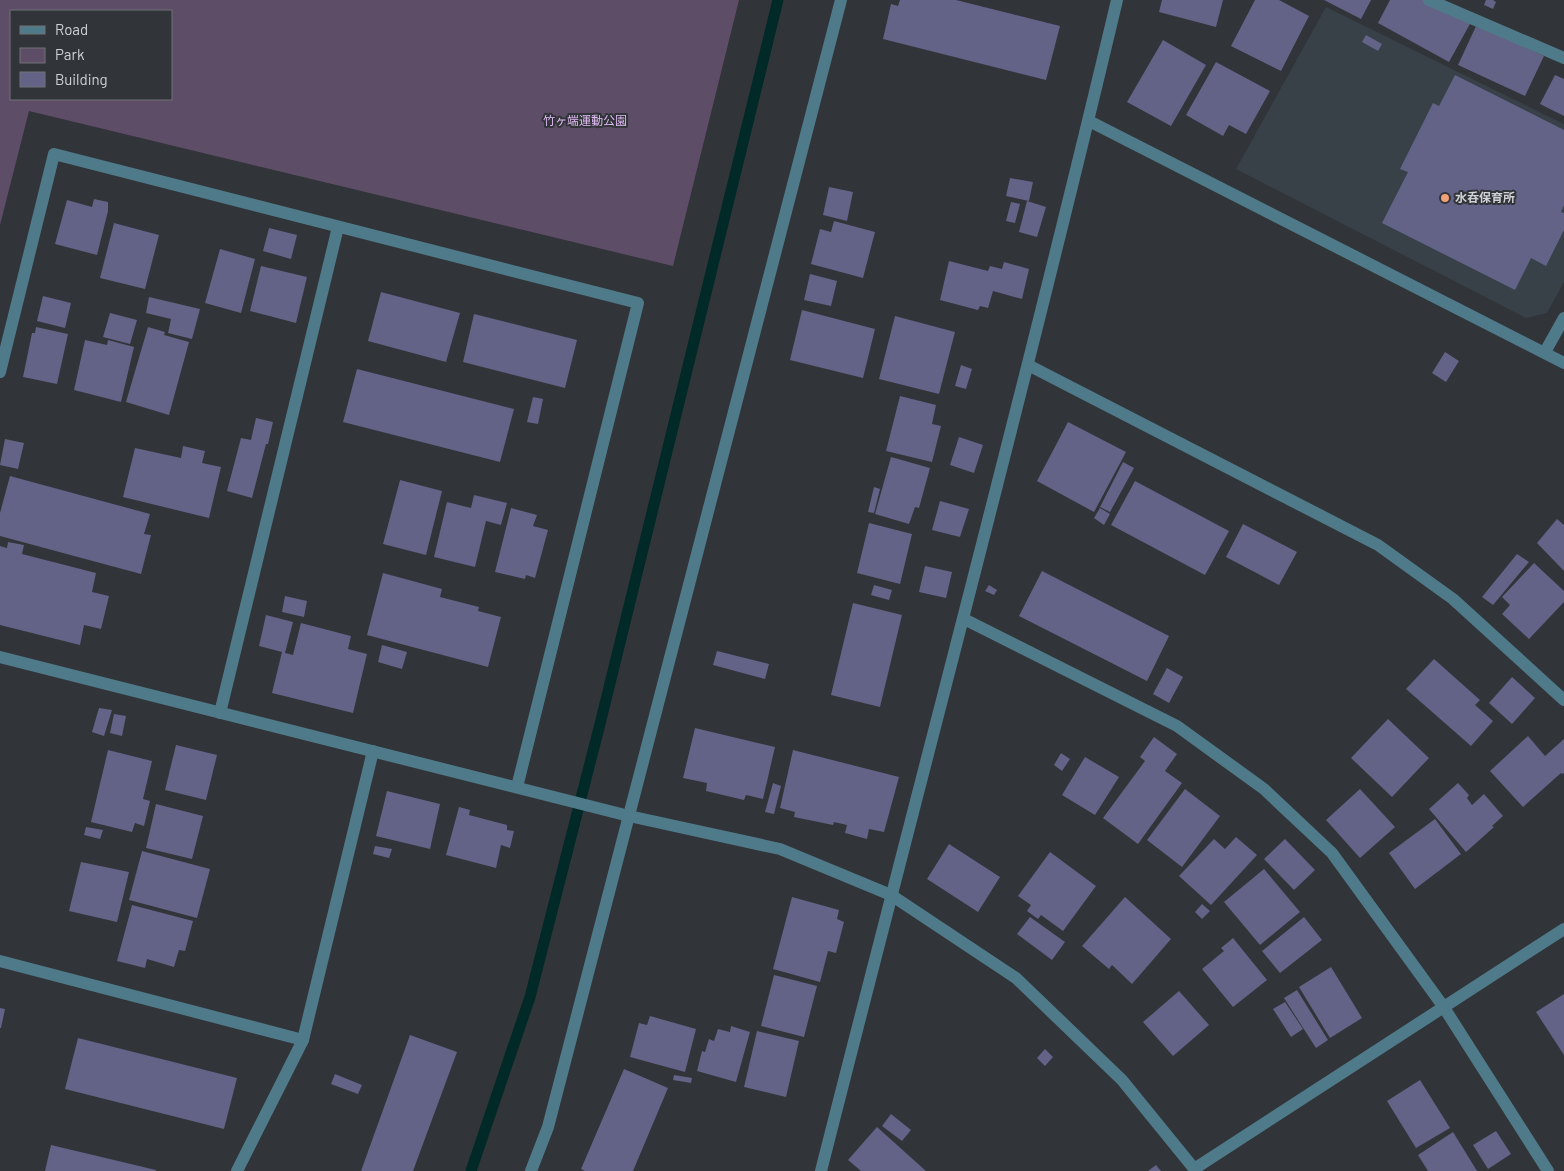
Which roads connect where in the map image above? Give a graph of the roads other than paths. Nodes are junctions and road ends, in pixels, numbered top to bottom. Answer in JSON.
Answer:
{"nodes":[{"id":1,"x":841,"y":0,"type":"edge"},
{"id":2,"x":1117,"y":0,"type":"edge"},
{"id":3,"x":1429,"y":0,"type":"edge"},
{"id":4,"x":1564,"y":58,"type":"edge"},
{"id":5,"x":1089,"y":120,"type":"junction"},
{"id":6,"x":338,"y":227,"type":"junction"},
{"id":7,"x":1564,"y":318,"type":"edge"},
{"id":8,"x":1545,"y":352,"type":"junction"},
{"id":9,"x":1564,"y":363,"type":"edge"},
{"id":10,"x":1028,"y":365,"type":"junction"},
{"id":11,"x":0,"y":372,"type":"edge"},
{"id":12,"x":964,"y":619,"type":"junction"},
{"id":13,"x":0,"y":657,"type":"edge"},
{"id":14,"x":1564,"y":700,"type":"edge"},
{"id":15,"x":220,"y":713,"type":"junction"},
{"id":16,"x":372,"y":751,"type":"junction"},
{"id":17,"x":517,"y":787,"type":"junction"},
{"id":18,"x":629,"y":816,"type":"junction"},
{"id":19,"x":891,"y":895,"type":"junction"},
{"id":20,"x":1564,"y":929,"type":"edge"},
{"id":21,"x":0,"y":961,"type":"edge"},
{"id":22,"x":1444,"y":1006,"type":"junction"},
{"id":23,"x":304,"y":1040,"type":"junction"},
{"id":24,"x":1195,"y":1170,"type":"edge"},
{"id":25,"x":238,"y":1171,"type":"edge"},
{"id":26,"x":531,"y":1171,"type":"edge"},
{"id":27,"x":821,"y":1171,"type":"edge"},
{"id":28,"x":1548,"y":1171,"type":"edge"}],
"edges":[{"from":1,"to":18,"type":"street"},
{"from":2,"to":5,"type":"street"},
{"from":3,"to":4,"type":"street"},
{"from":5,"to":8,"type":"street"},
{"from":5,"to":10,"type":"street"},
{"from":6,"to":11,"type":"street"},
{"from":6,"to":15,"type":"street"},
{"from":6,"to":17,"type":"street"},
{"from":7,"to":8,"type":"street"},
{"from":8,"to":9,"type":"street"},
{"from":10,"to":12,"type":"street"},
{"from":10,"to":14,"type":"street"},
{"from":12,"to":19,"type":"street"},
{"from":12,"to":22,"type":"street"},
{"from":13,"to":15,"type":"street"},
{"from":15,"to":16,"type":"street"},
{"from":16,"to":17,"type":"street"},
{"from":16,"to":23,"type":"street"},
{"from":17,"to":18,"type":"street"},
{"from":18,"to":19,"type":"street"},
{"from":18,"to":26,"type":"street"},
{"from":19,"to":24,"type":"street"},
{"from":19,"to":27,"type":"street"},
{"from":20,"to":22,"type":"street"},
{"from":21,"to":23,"type":"street"},
{"from":22,"to":24,"type":"street"},
{"from":22,"to":28,"type":"street"},
{"from":23,"to":25,"type":"street"}]}
